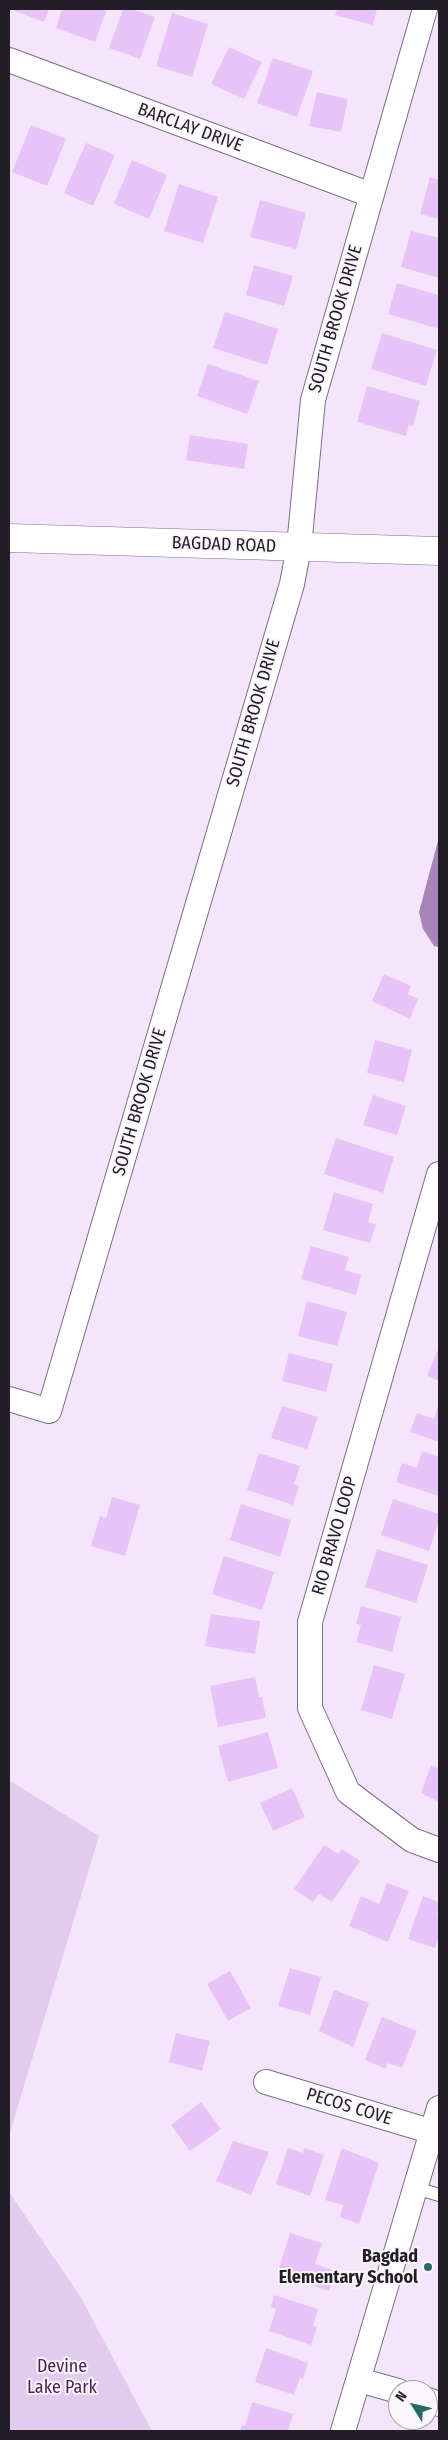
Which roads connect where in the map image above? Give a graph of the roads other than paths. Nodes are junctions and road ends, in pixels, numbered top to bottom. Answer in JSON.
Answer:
{"nodes":[{"id":1,"x":425,"y":9,"type":"edge"},
{"id":2,"x":9,"y":60,"type":"edge"},
{"id":3,"x":371,"y":195,"type":"junction"},
{"id":4,"x":9,"y":538,"type":"edge"},
{"id":5,"x":299,"y":547,"type":"junction"},
{"id":6,"x":439,"y":551,"type":"edge"},
{"id":7,"x":439,"y":1174,"type":"edge"},
{"id":8,"x":9,"y":1398,"type":"edge"},
{"id":9,"x":439,"y":1850,"type":"edge"},
{"id":10,"x":266,"y":2082,"type":"dead end"},
{"id":11,"x":439,"y":2108,"type":"edge"},
{"id":12,"x":432,"y":2132,"type":"junction"},
{"id":13,"x":416,"y":2188,"type":"junction"},
{"id":14,"x":439,"y":2195,"type":"edge"},
{"id":15,"x":359,"y":2380,"type":"junction"},
{"id":16,"x":388,"y":2389,"type":"edge"},
{"id":17,"x":343,"y":2431,"type":"edge"}],
"edges":[{"from":1,"to":3,"type":"street","name":"SOUTH BROOK DRIVE"},
{"from":2,"to":3,"type":"street","name":"BARCLAY DRIVE"},
{"from":3,"to":5,"type":"street","name":"SOUTH BROOK DRIVE"},
{"from":4,"to":5,"type":"street","name":"BAGDAD ROAD"},
{"from":5,"to":6,"type":"street","name":"BAGDAD ROAD"},
{"from":5,"to":8,"type":"street","name":"SOUTH BROOK DRIVE"},
{"from":7,"to":9,"type":"street","name":"RIO BRAVO LOOP"},
{"from":10,"to":12,"type":"street","name":"PECOS COVE"},
{"from":11,"to":12,"type":"street"},
{"from":12,"to":13,"type":"street"},
{"from":13,"to":14,"type":"lane"},
{"from":13,"to":15,"type":"street"},
{"from":15,"to":16,"type":"street"},
{"from":15,"to":17,"type":"street"}]}
